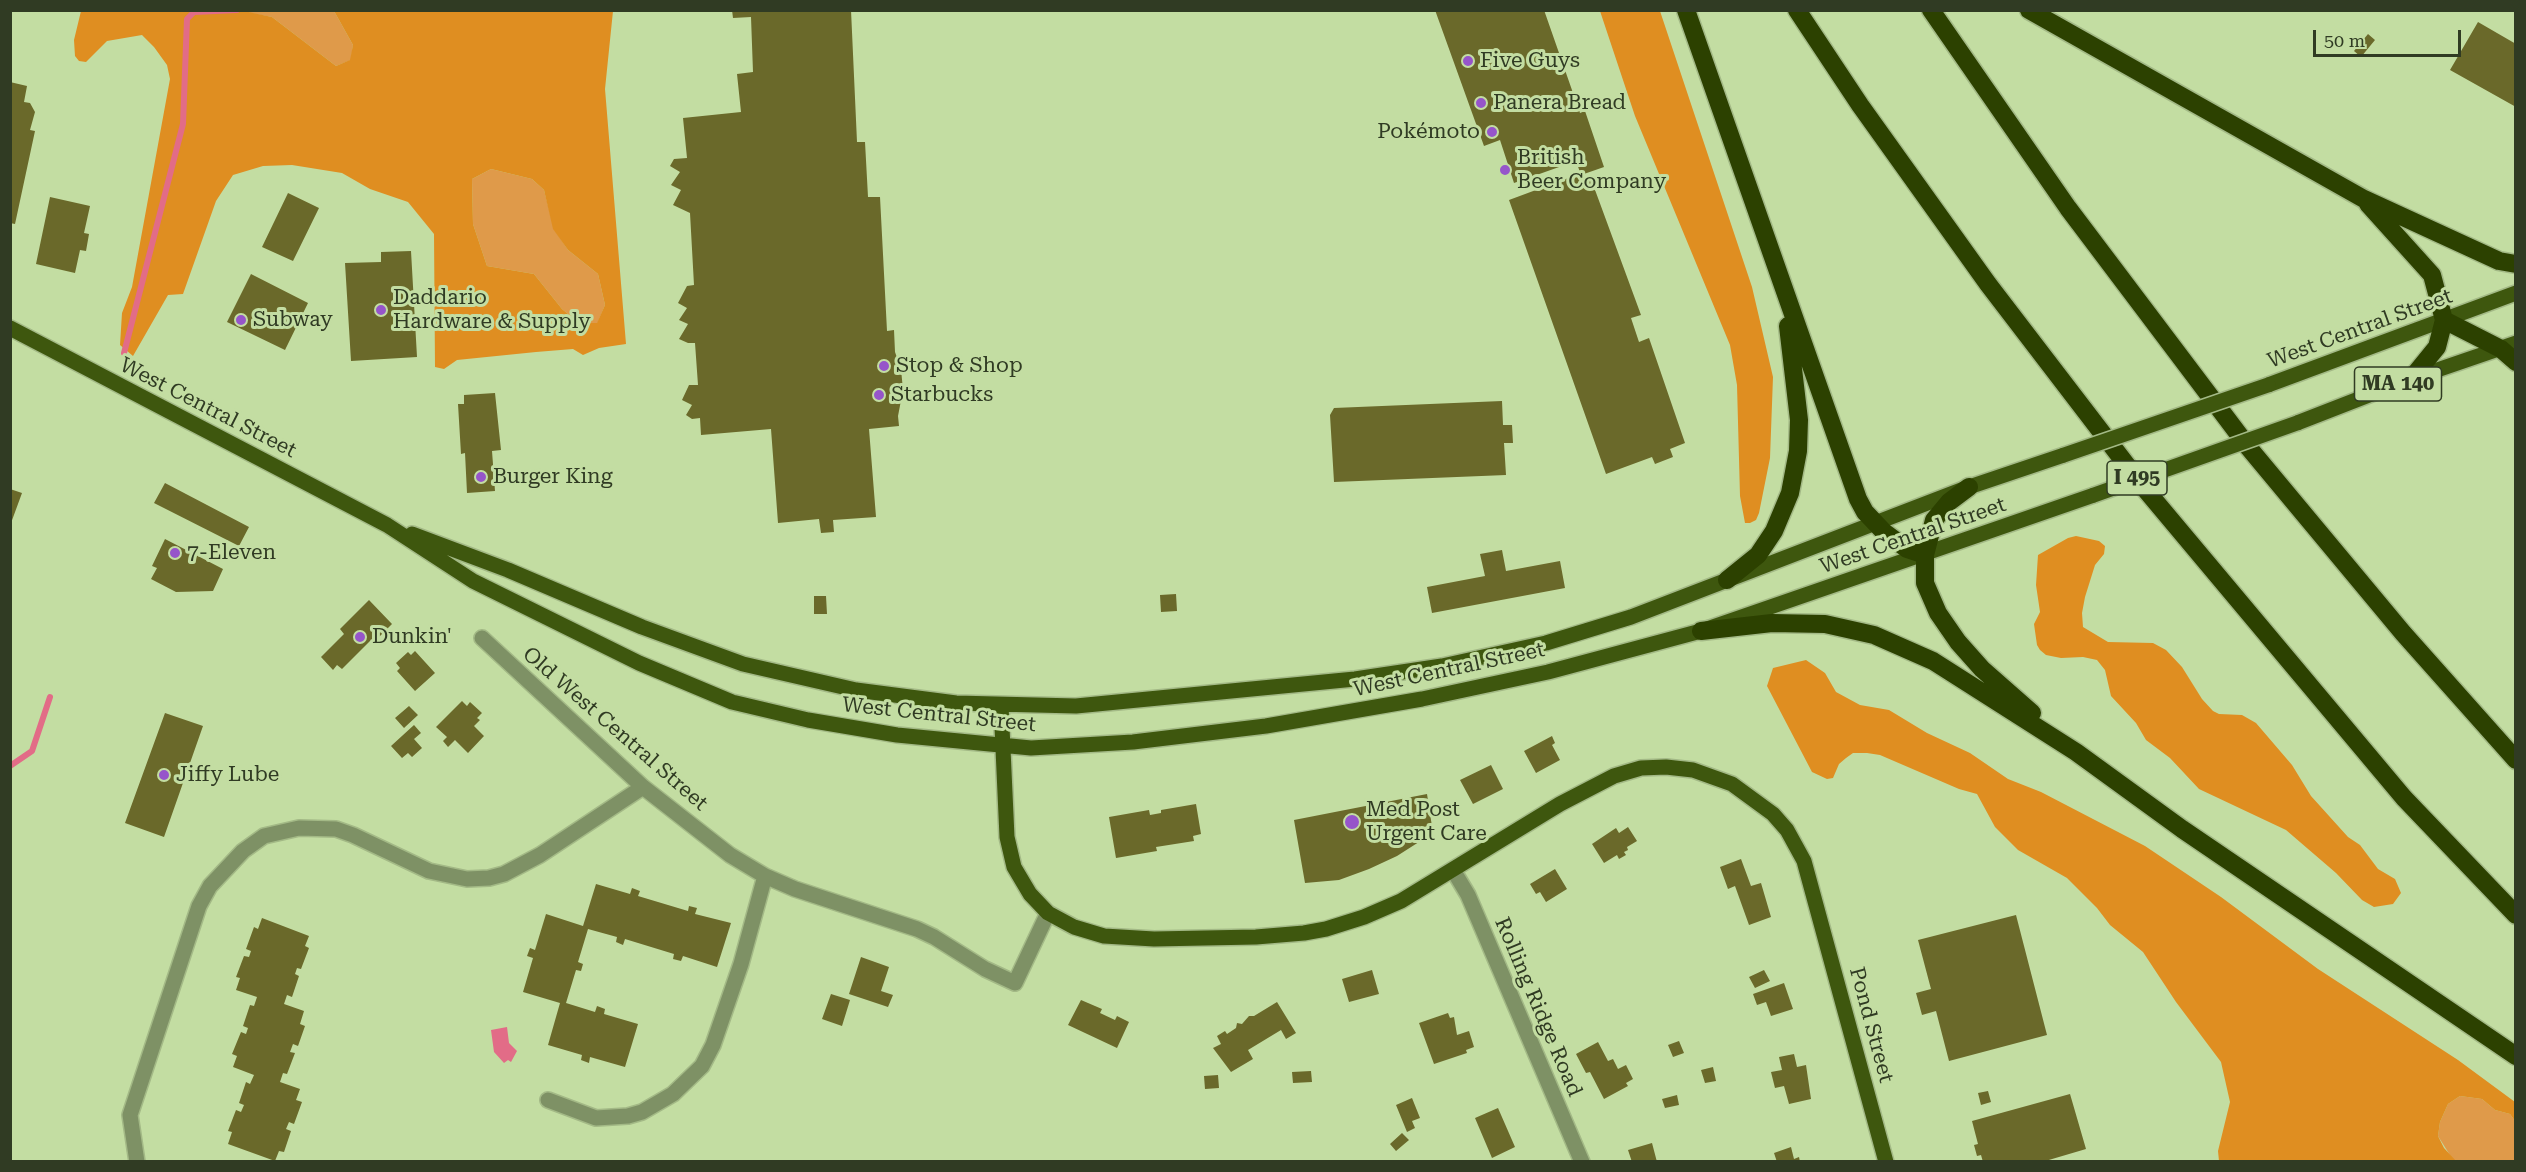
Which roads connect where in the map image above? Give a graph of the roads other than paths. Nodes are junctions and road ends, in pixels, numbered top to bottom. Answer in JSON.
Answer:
{"nodes":[{"id":1,"x":1686,"y":10,"type":"edge"},
{"id":2,"x":1797,"y":10,"type":"edge"},
{"id":3,"x":1931,"y":10,"type":"edge"},
{"id":4,"x":2029,"y":10,"type":"edge"},
{"id":5,"x":2364,"y":199,"type":"junction"},
{"id":6,"x":2516,"y":264,"type":"edge"},
{"id":7,"x":1778,"y":274,"type":"junction"},
{"id":8,"x":2516,"y":293,"type":"edge"},
{"id":9,"x":2444,"y":320,"type":"junction"},
{"id":10,"x":10,"y":328,"type":"edge"},
{"id":11,"x":2508,"y":346,"type":"edge"},
{"id":12,"x":2516,"y":362,"type":"edge"},
{"id":13,"x":2410,"y":379,"type":"junction"},
{"id":14,"x":1969,"y":487,"type":"junction"},
{"id":15,"x":1875,"y":523,"type":"junction"},
{"id":16,"x":387,"y":525,"type":"junction"},
{"id":17,"x":1925,"y":555,"type":"junction"},
{"id":18,"x":1726,"y":580,"type":"junction"},
{"id":19,"x":1701,"y":631,"type":"junction"},
{"id":20,"x":482,"y":638,"type":"dead end"},
{"id":21,"x":1001,"y":705,"type":"junction"},
{"id":22,"x":1004,"y":746,"type":"junction"},
{"id":23,"x":2076,"y":752,"type":"junction"},
{"id":24,"x":2516,"y":760,"type":"edge"},
{"id":25,"x":643,"y":787,"type":"junction"},
{"id":26,"x":1453,"y":870,"type":"junction"},
{"id":27,"x":765,"y":876,"type":"junction"},
{"id":28,"x":1048,"y":913,"type":"junction"},
{"id":29,"x":2516,"y":915,"type":"edge"},
{"id":30,"x":2516,"y":1056,"type":"edge"},
{"id":31,"x":548,"y":1100,"type":"dead end"},
{"id":32,"x":137,"y":1161,"type":"edge"},
{"id":33,"x":1582,"y":1161,"type":"edge"},
{"id":34,"x":1886,"y":1161,"type":"edge"}],
"edges":[{"from":1,"to":7,"type":"highway"},
{"from":2,"to":29,"type":"highway","number":"I 495"},
{"from":3,"to":24,"type":"highway"},
{"from":4,"to":5,"type":"highway"},
{"from":5,"to":6,"type":"highway"},
{"from":5,"to":9,"type":"highway"},
{"from":7,"to":15,"type":"highway"},
{"from":7,"to":18,"type":"highway"},
{"from":8,"to":9,"type":"main road","name":"West Central Street","number":"MA 140"},
{"from":9,"to":11,"type":"highway"},
{"from":9,"to":13,"type":"highway"},
{"from":9,"to":14,"type":"main road","name":"West Central Street","number":"MA 140","bridge":true},
{"from":10,"to":16,"type":"main road","name":"West Central Street","number":"MA 140"},
{"from":11,"to":12,"type":"highway"},
{"from":11,"to":13,"type":"main road","name":"West Central Street","number":"MA 140"},
{"from":13,"to":17,"type":"main road","name":"West Central Street","number":"MA 140","bridge":true},
{"from":14,"to":15,"type":"main road","name":"West Central Street","number":"MA 140"},
{"from":14,"to":17,"type":"highway"},
{"from":15,"to":17,"type":"highway"},
{"from":15,"to":18,"type":"main road","name":"West Central Street","number":"MA 140"},
{"from":16,"to":21,"type":"main road","name":"West Central Street","number":"MA 140"},
{"from":16,"to":22,"type":"main road","name":"West Central Street","number":"MA 140"},
{"from":17,"to":19,"type":"main road","name":"West Central Street","number":"MA 140"},
{"from":17,"to":23,"type":"highway"},
{"from":18,"to":21,"type":"main road","name":"West Central Street","number":"MA 140"},
{"from":19,"to":22,"type":"main road","name":"West Central Street","number":"MA 140"},
{"from":19,"to":23,"type":"highway"},
{"from":20,"to":25,"type":"street","name":"Old West Central Street"},
{"from":21,"to":22,"type":"main road"},
{"from":22,"to":28,"type":"main road"},
{"from":23,"to":30,"type":"highway"},
{"from":25,"to":27,"type":"street","name":"Old West Central Street"},
{"from":25,"to":32,"type":"street"},
{"from":26,"to":28,"type":"main road"},
{"from":26,"to":33,"type":"street","name":"Rolling Ridge Road"},
{"from":26,"to":34,"type":"main road","name":"Pond Street"},
{"from":27,"to":28,"type":"street","name":"Old West Central Street"},
{"from":27,"to":31,"type":"street"}]}
